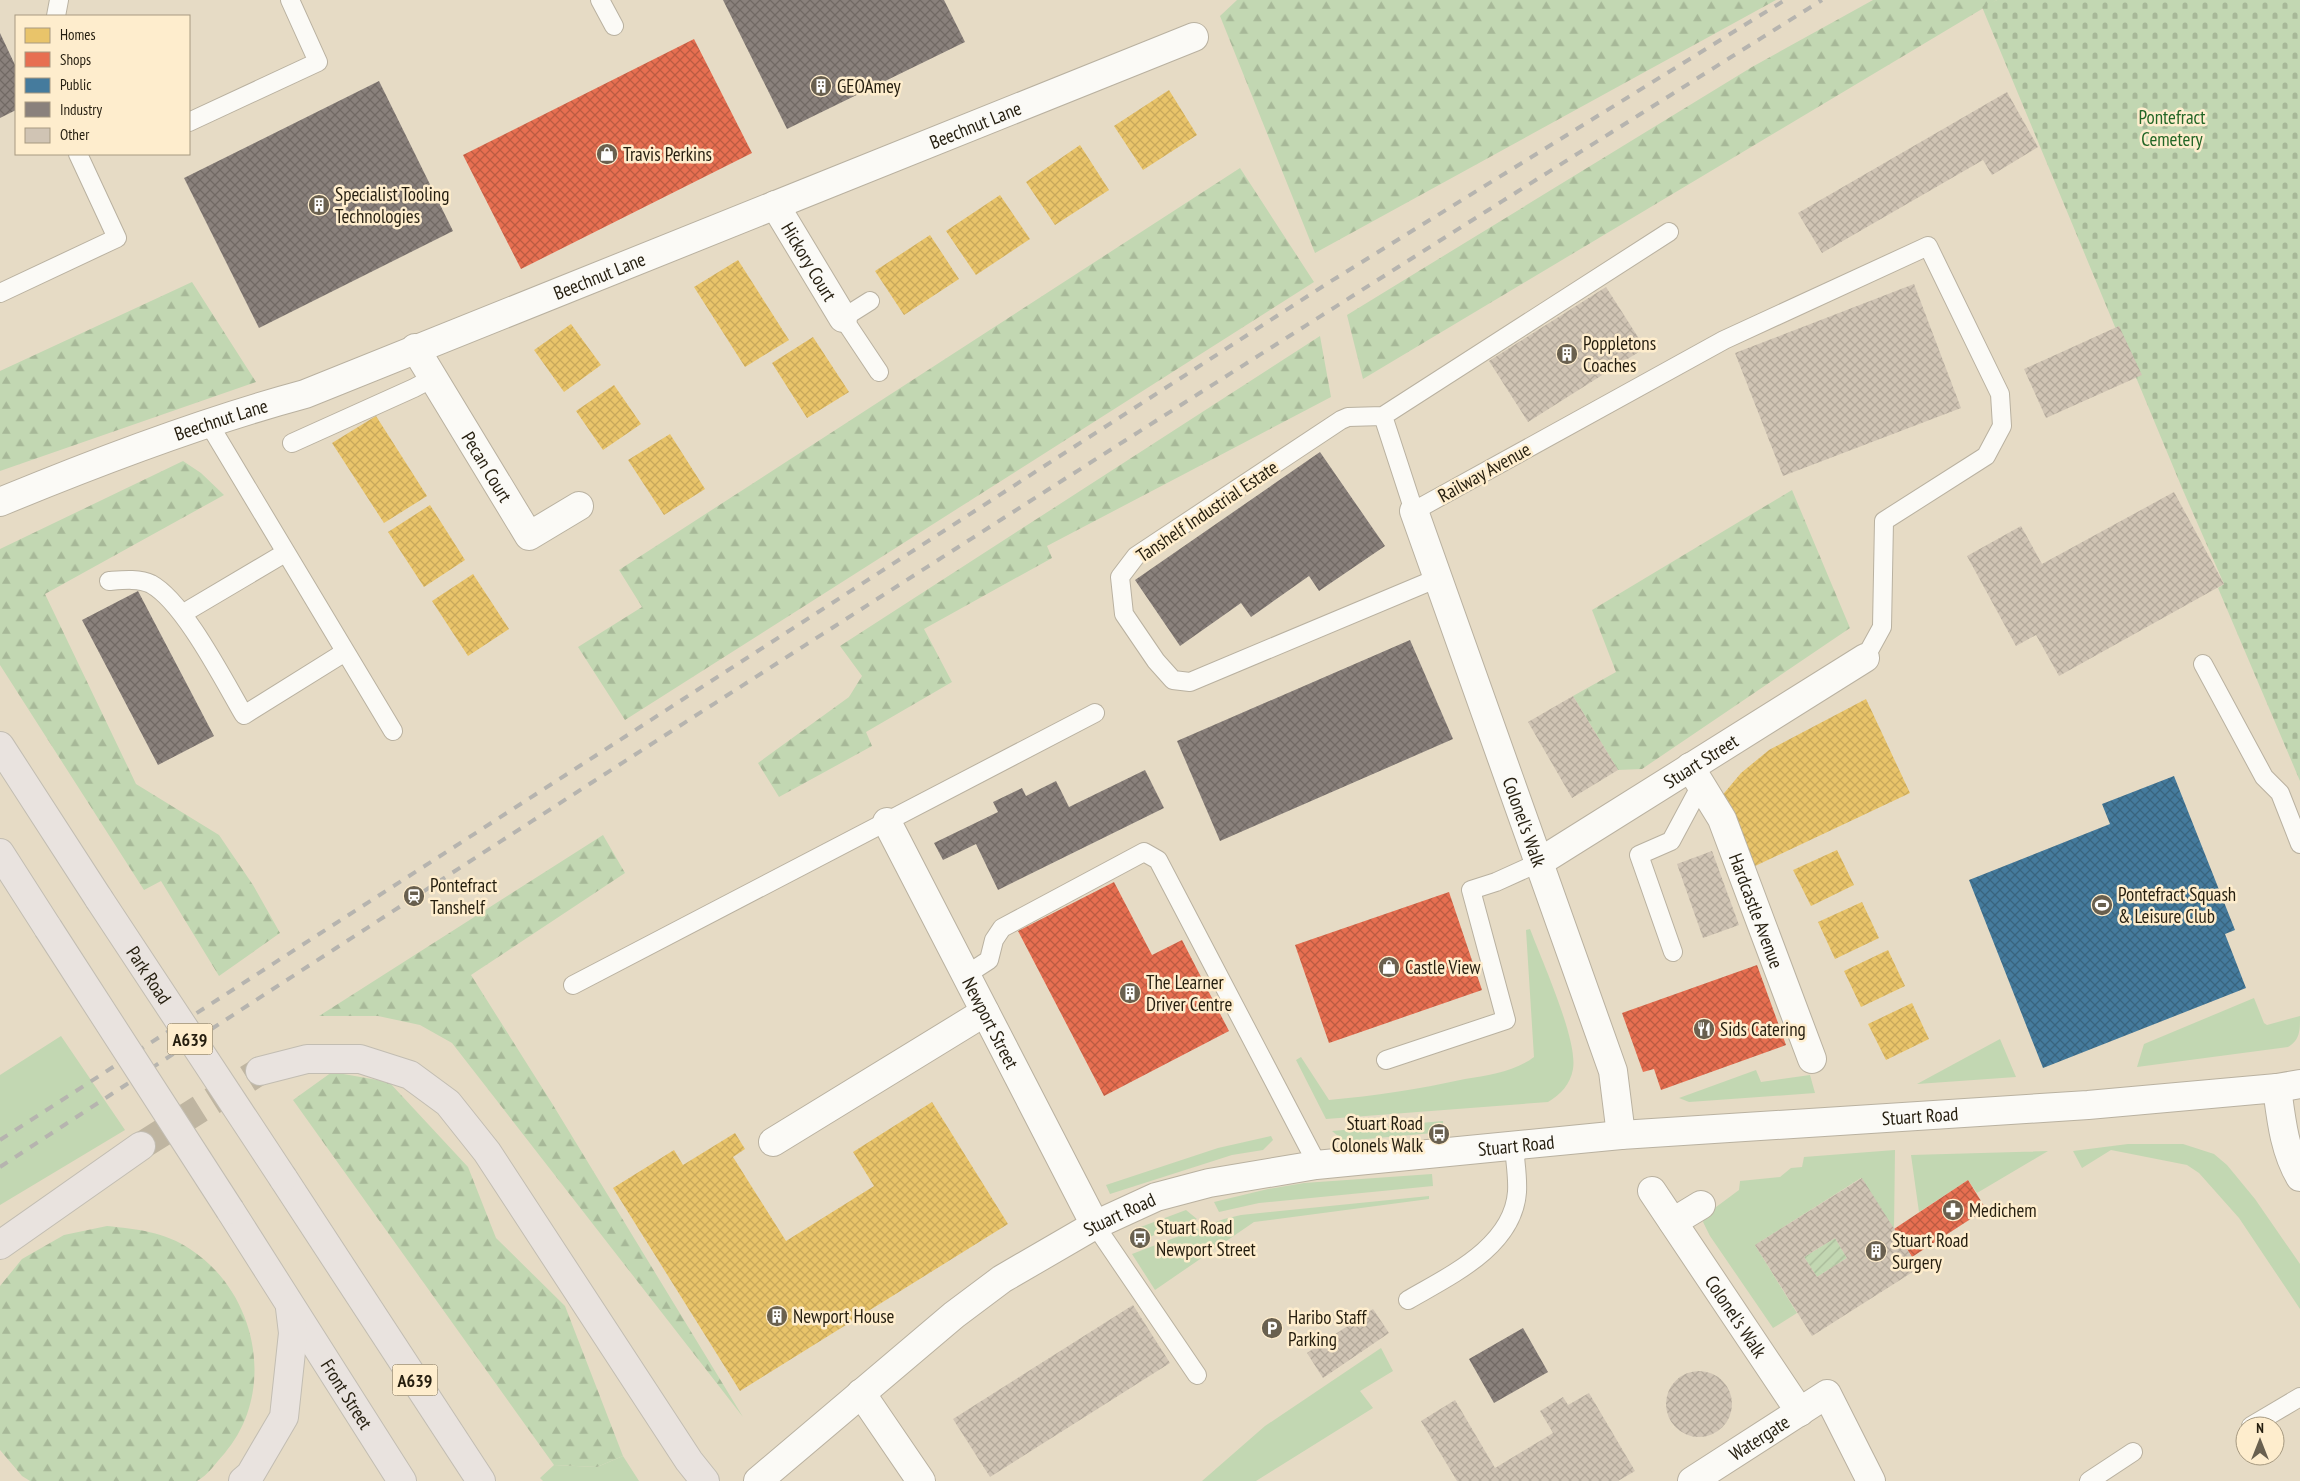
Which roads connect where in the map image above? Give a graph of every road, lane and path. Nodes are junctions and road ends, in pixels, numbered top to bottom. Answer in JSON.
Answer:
{"nodes":[{"id":1,"x":59,"y":0,"type":"edge"},
{"id":2,"x":290,"y":0,"type":"edge"},
{"id":3,"x":600,"y":0,"type":"edge"},
{"id":4,"x":56,"y":15,"type":"edge"},
{"id":5,"x":614,"y":26,"type":"dead end"},
{"id":6,"x":1194,"y":37,"type":"dead end"},
{"id":7,"x":190,"y":122,"type":"edge"},
{"id":8,"x":78,"y":155,"type":"edge"},
{"id":9,"x":775,"y":205,"type":"junction"},
{"id":10,"x":1669,"y":232,"type":"dead end"},
{"id":11,"x":0,"y":293,"type":"edge"},
{"id":12,"x":870,"y":302,"type":"dead end"},
{"id":13,"x":843,"y":318,"type":"junction"},
{"id":14,"x":415,"y":348,"type":"junction"},
{"id":15,"x":879,"y":372,"type":"dead end"},
{"id":16,"x":433,"y":378,"type":"junction"},
{"id":17,"x":1383,"y":416,"type":"junction"},
{"id":18,"x":209,"y":424,"type":"junction"},
{"id":19,"x":292,"y":444,"type":"dead end"},
{"id":20,"x":0,"y":502,"type":"edge"},
{"id":21,"x":580,"y":506,"type":"dead end"},
{"id":22,"x":1414,"y":511,"type":"junction"},
{"id":23,"x":285,"y":553,"type":"junction"},
{"id":24,"x":1438,"y":578,"type":"junction"},
{"id":25,"x":109,"y":581,"type":"dead end"},
{"id":26,"x":182,"y":614,"type":"junction"},
{"id":27,"x":345,"y":652,"type":"junction"},
{"id":28,"x":1865,"y":658,"type":"joint"},
{"id":29,"x":2203,"y":664,"type":"dead end"},
{"id":30,"x":1095,"y":713,"type":"dead end"},
{"id":31,"x":393,"y":731,"type":"dead end"},
{"id":32,"x":0,"y":746,"type":"edge"},
{"id":33,"x":1695,"y":776,"type":"junction"},
{"id":34,"x":887,"y":822,"type":"junction"},
{"id":35,"x":2300,"y":844,"type":"edge"},
{"id":36,"x":0,"y":853,"type":"edge"},
{"id":37,"x":1538,"y":863,"type":"junction"},
{"id":38,"x":1673,"y":952,"type":"dead end"},
{"id":39,"x":966,"y":975,"type":"junction"},
{"id":40,"x":573,"y":985,"type":"dead end"},
{"id":41,"x":985,"y":1012,"type":"junction"},
{"id":42,"x":1812,"y":1059,"type":"dead end"},
{"id":43,"x":1386,"y":1060,"type":"dead end"},
{"id":44,"x":260,"y":1072,"type":"tunnel mouth"},
{"id":45,"x":2288,"y":1086,"type":"edge"},
{"id":46,"x":1621,"y":1135,"type":"junction"},
{"id":47,"x":773,"y":1142,"type":"dead end"},
{"id":48,"x":141,"y":1146,"type":"tunnel mouth"},
{"id":49,"x":1514,"y":1146,"type":"junction"},
{"id":50,"x":1316,"y":1165,"type":"junction"},
{"id":51,"x":2300,"y":1177,"type":"edge"},
{"id":52,"x":1652,"y":1191,"type":"dead end"},
{"id":53,"x":1701,"y":1205,"type":"dead end"},
{"id":54,"x":1673,"y":1222,"type":"junction"},
{"id":55,"x":1094,"y":1225,"type":"junction"},
{"id":56,"x":0,"y":1245,"type":"edge"},
{"id":57,"x":1408,"y":1300,"type":"dead end"},
{"id":58,"x":290,"y":1306,"type":"junction"},
{"id":59,"x":1197,"y":1375,"type":"dead end"},
{"id":60,"x":861,"y":1393,"type":"junction"},
{"id":61,"x":2300,"y":1397,"type":"edge"},
{"id":62,"x":1800,"y":1412,"type":"junction"},
{"id":63,"x":2269,"y":1416,"type":"edge"},
{"id":64,"x":2133,"y":1452,"type":"dead end"},
{"id":65,"x":243,"y":1481,"type":"edge"},
{"id":66,"x":402,"y":1481,"type":"edge"},
{"id":67,"x":481,"y":1481,"type":"edge"},
{"id":68,"x":705,"y":1481,"type":"edge"},
{"id":69,"x":758,"y":1481,"type":"edge"},
{"id":70,"x":921,"y":1481,"type":"edge"},
{"id":71,"x":1692,"y":1481,"type":"edge"},
{"id":72,"x":1871,"y":1481,"type":"edge"},
{"id":73,"x":2089,"y":1481,"type":"edge"}],
"edges":[{"from":1,"to":4,"type":"lane"},
{"from":2,"to":7,"type":"lane"},
{"from":3,"to":5,"type":"lane"},
{"from":6,"to":9,"type":"street","name":"Beechnut Lane"},
{"from":8,"to":11,"type":"lane"},
{"from":9,"to":13,"type":"street","name":"Hickory Court"},
{"from":9,"to":14,"type":"street","name":"Beechnut Lane"},
{"from":10,"to":17,"type":"lane"},
{"from":12,"to":13,"type":"lane"},
{"from":13,"to":15,"type":"lane"},
{"from":14,"to":16,"type":"street","name":"Pecan Court"},
{"from":14,"to":18,"type":"street","name":"Beechnut Lane"},
{"from":16,"to":19,"type":"lane"},
{"from":16,"to":21,"type":"street","name":"Pecan Court"},
{"from":17,"to":22,"type":"lane"},
{"from":17,"to":24,"type":"lane","name":"Tanshelf Industrial Estate"},
{"from":18,"to":20,"type":"street","name":"Beechnut Lane"},
{"from":18,"to":23,"type":"lane"},
{"from":22,"to":24,"type":"street","name":"Colonel's Walk"},
{"from":22,"to":28,"type":"lane","name":"Railway Avenue"},
{"from":23,"to":26,"type":"lane"},
{"from":23,"to":27,"type":"lane"},
{"from":24,"to":37,"type":"street","name":"Colonel's Walk"},
{"from":25,"to":26,"type":"lane"},
{"from":26,"to":27,"type":"lane"},
{"from":27,"to":31,"type":"lane"},
{"from":28,"to":33,"type":"street","name":"Stuart Street"},
{"from":29,"to":35,"type":"lane"},
{"from":30,"to":34,"type":"lane"},
{"from":32,"to":67,"type":"main road","name":"Park Road","number":"A639","bridge":true},
{"from":33,"to":37,"type":"street","name":"Stuart Street"},
{"from":33,"to":38,"type":"lane"},
{"from":33,"to":42,"type":"street","name":"Hardcastle Avenue"},
{"from":34,"to":39,"type":"street","name":"Newport Street"},
{"from":34,"to":40,"type":"lane"},
{"from":36,"to":58,"type":"main road","bridge":true},
{"from":37,"to":43,"type":"lane"},
{"from":37,"to":46,"type":"street","name":"Colonel's Walk"},
{"from":39,"to":41,"type":"street","name":"Newport Street"},
{"from":39,"to":50,"type":"lane"},
{"from":41,"to":47,"type":"street"},
{"from":41,"to":55,"type":"street","name":"Newport Street"},
{"from":44,"to":68,"type":"main road"},
{"from":45,"to":46,"type":"street","name":"Stuart Road"},
{"from":45,"to":51,"type":"street","name":"Stuart Road"},
{"from":46,"to":49,"type":"street","name":"Stuart Road"},
{"from":48,"to":56,"type":"main road"},
{"from":49,"to":50,"type":"street","name":"Stuart Road"},
{"from":49,"to":57,"type":"lane"},
{"from":50,"to":55,"type":"street","name":"Stuart Road"},
{"from":52,"to":54,"type":"street","name":"Colonel's Walk"},
{"from":53,"to":54,"type":"street"},
{"from":54,"to":62,"type":"street","name":"Colonel's Walk"},
{"from":55,"to":59,"type":"lane"},
{"from":55,"to":60,"type":"street","name":"Stuart Road"},
{"from":58,"to":65,"type":"main road"},
{"from":58,"to":66,"type":"main road","name":"Front Street"},
{"from":60,"to":69,"type":"street","name":"Stuart Road"},
{"from":60,"to":70,"type":"street"},
{"from":61,"to":63,"type":"lane"},
{"from":62,"to":71,"type":"street","name":"Watergate"},
{"from":62,"to":72,"type":"street","name":"Watergate"},
{"from":64,"to":73,"type":"lane"}]}
